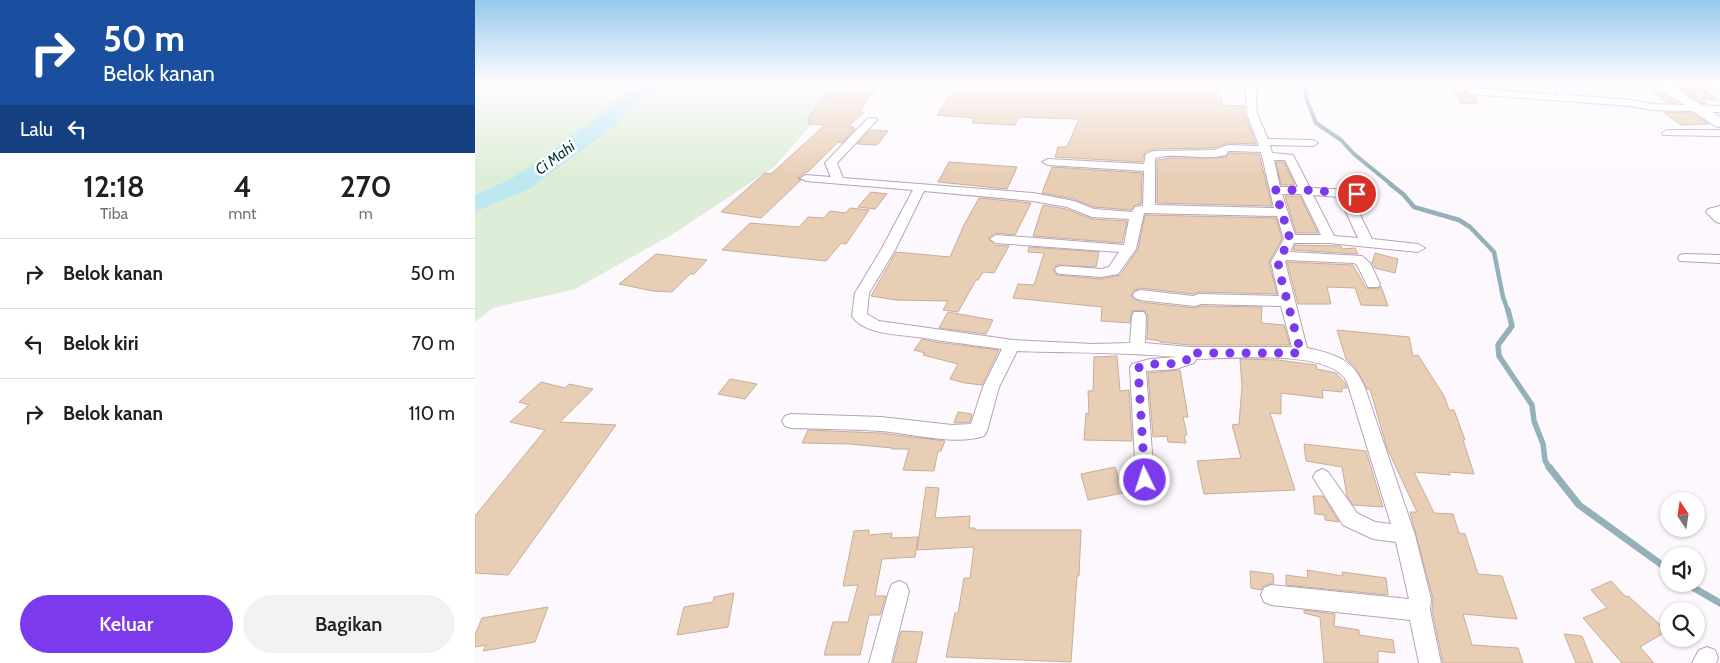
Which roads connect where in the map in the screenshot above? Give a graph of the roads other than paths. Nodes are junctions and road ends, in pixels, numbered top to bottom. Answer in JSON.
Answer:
{"nodes":[{"id":1,"x":1252,"y":114,"type":"edge"},
{"id":2,"x":1706,"y":114,"type":"edge"},
{"id":3,"x":872,"y":120,"type":"dead end"},
{"id":4,"x":1720,"y":123,"type":"edge"},
{"id":5,"x":1720,"y":133,"type":"edge"},
{"id":6,"x":1667,"y":134,"type":"dead end"},
{"id":7,"x":1313,"y":143,"type":"dead end"},
{"id":8,"x":1266,"y":149,"type":"junction"},
{"id":9,"x":1048,"y":162,"type":"dead end"},
{"id":10,"x":1149,"y":168,"type":"junction"},
{"id":11,"x":806,"y":178,"type":"dead end"},
{"id":12,"x":838,"y":180,"type":"junction"},
{"id":13,"x":920,"y":188,"type":"junction"},
{"id":14,"x":1275,"y":190,"type":"junction"},
{"id":15,"x":1306,"y":190,"type":"junction"},
{"id":16,"x":1344,"y":194,"type":"junction"},
{"id":17,"x":1371,"y":194,"type":"dead end"},
{"id":18,"x":1149,"y":208,"type":"junction"},
{"id":19,"x":1720,"y":210,"type":"edge"},
{"id":20,"x":1282,"y":212,"type":"junction"},
{"id":21,"x":1135,"y":216,"type":"junction"},
{"id":22,"x":1720,"y":219,"type":"edge"},
{"id":23,"x":996,"y":239,"type":"dead end"},
{"id":24,"x":1290,"y":239,"type":"junction"},
{"id":25,"x":1329,"y":240,"type":"junction"},
{"id":26,"x":1367,"y":242,"type":"junction"},
{"id":27,"x":1418,"y":248,"type":"dead end"},
{"id":28,"x":1129,"y":250,"type":"junction"},
{"id":29,"x":1281,"y":256,"type":"junction"},
{"id":30,"x":1685,"y":258,"type":"dead end"},
{"id":31,"x":1720,"y":259,"type":"edge"},
{"id":32,"x":1062,"y":270,"type":"dead end"},
{"id":33,"x":1373,"y":284,"type":"dead end"},
{"id":34,"x":1140,"y":295,"type":"dead end"},
{"id":35,"x":1288,"y":301,"type":"junction"},
{"id":36,"x":1139,"y":316,"type":"dead end"},
{"id":37,"x":1013,"y":345,"type":"junction"},
{"id":38,"x":1137,"y":348,"type":"junction"},
{"id":39,"x":1189,"y":353,"type":"junction"},
{"id":40,"x":1301,"y":353,"type":"junction"},
{"id":41,"x":791,"y":421,"type":"dead end"},
{"id":42,"x":1322,"y":477,"type":"dead end"},
{"id":43,"x":1145,"y":480,"type":"dead end"},
{"id":44,"x":1405,"y":535,"type":"junction"},
{"id":45,"x":899,"y":590,"type":"dead end"},
{"id":46,"x":1271,"y":595,"type":"dead end"},
{"id":47,"x":1419,"y":610,"type":"junction"},
{"id":48,"x":880,"y":663,"type":"edge"},
{"id":49,"x":1430,"y":663,"type":"edge"}],
"edges":[{"from":1,"to":8,"type":"street"},
{"from":2,"to":4,"type":"main road"},
{"from":3,"to":12,"type":"street"},
{"from":5,"to":6,"type":"street"},
{"from":7,"to":8,"type":"street"},
{"from":8,"to":10,"type":"street"},
{"from":8,"to":14,"type":"street"},
{"from":8,"to":15,"type":"street"},
{"from":9,"to":10,"type":"street"},
{"from":10,"to":18,"type":"street"},
{"from":11,"to":12,"type":"street"},
{"from":12,"to":13,"type":"street"},
{"from":13,"to":21,"type":"street"},
{"from":13,"to":37,"type":"street"},
{"from":14,"to":15,"type":"street"},
{"from":14,"to":20,"type":"street"},
{"from":15,"to":16,"type":"street"},
{"from":15,"to":25,"type":"street"},
{"from":16,"to":17,"type":"street"},
{"from":16,"to":26,"type":"street"},
{"from":18,"to":20,"type":"street"},
{"from":18,"to":21,"type":"street"},
{"from":19,"to":22,"type":"street"},
{"from":20,"to":24,"type":"street"},
{"from":21,"to":28,"type":"street"},
{"from":23,"to":28,"type":"street"},
{"from":24,"to":25,"type":"street"},
{"from":24,"to":29,"type":"street"},
{"from":25,"to":26,"type":"street"},
{"from":26,"to":27,"type":"street"},
{"from":28,"to":32,"type":"street"},
{"from":29,"to":33,"type":"street"},
{"from":29,"to":35,"type":"street"},
{"from":30,"to":31,"type":"street"},
{"from":34,"to":35,"type":"street"},
{"from":35,"to":40,"type":"street"},
{"from":36,"to":38,"type":"street"},
{"from":37,"to":38,"type":"street"},
{"from":37,"to":41,"type":"street"},
{"from":38,"to":39,"type":"street"},
{"from":39,"to":40,"type":"street"},
{"from":39,"to":43,"type":"street"},
{"from":40,"to":44,"type":"street"},
{"from":42,"to":44,"type":"street"},
{"from":44,"to":47,"type":"street"},
{"from":45,"to":48,"type":"street"},
{"from":46,"to":47,"type":"street"},
{"from":47,"to":49,"type":"street"}]}
